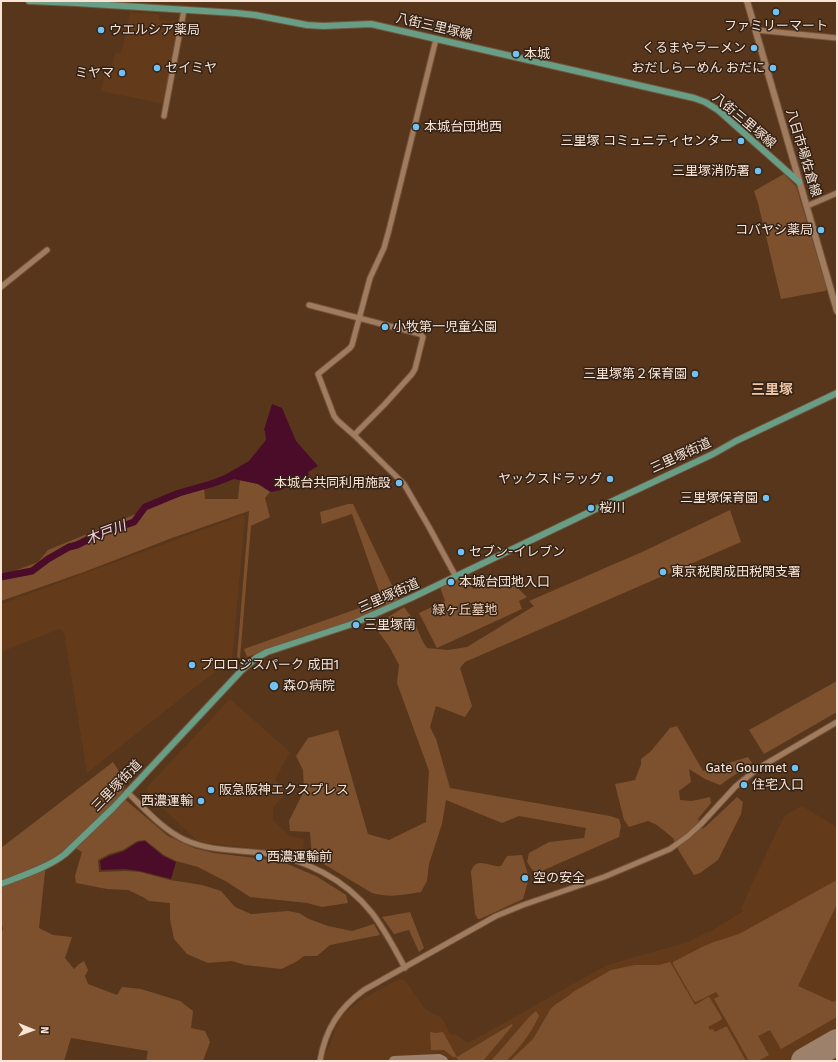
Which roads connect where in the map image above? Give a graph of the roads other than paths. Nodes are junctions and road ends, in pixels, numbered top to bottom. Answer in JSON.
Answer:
{"nodes":[{"id":1,"x":29,"y":1,"type":"edge"},
{"id":2,"x":747,"y":1,"type":"edge"},
{"id":3,"x":184,"y":10,"type":"junction"},
{"id":4,"x":756,"y":30,"type":"junction"},
{"id":5,"x":837,"y":38,"type":"edge"},
{"id":6,"x":436,"y":39,"type":"junction"},
{"id":7,"x":164,"y":116,"type":"dead end"},
{"id":8,"x":799,"y":182,"type":"junction"},
{"id":9,"x":837,"y":193,"type":"edge"},
{"id":10,"x":807,"y":206,"type":"junction"},
{"id":11,"x":47,"y":250,"type":"dead end"},
{"id":12,"x":1,"y":287,"type":"edge"},
{"id":13,"x":309,"y":305,"type":"dead end"},
{"id":14,"x":837,"y":311,"type":"edge"},
{"id":15,"x":360,"y":318,"type":"junction"},
{"id":16,"x":837,"y":393,"type":"edge"},
{"id":17,"x":354,"y":435,"type":"junction"},
{"id":18,"x":456,"y":577,"type":"junction"},
{"id":19,"x":837,"y":722,"type":"edge"},
{"id":20,"x":127,"y":792,"type":"junction"},
{"id":21,"x":1,"y":884,"type":"edge"},
{"id":22,"x":405,"y":968,"type":"junction"},
{"id":23,"x":320,"y":1061,"type":"edge"}],
"edges":[{"from":1,"to":3,"type":"main road","name":"八街三里塚線"},
{"from":2,"to":4,"type":"main road","name":"八日市場佐倉線"},
{"from":3,"to":6,"type":"main road","name":"八街三里塚線"},
{"from":3,"to":7,"type":"street"},
{"from":4,"to":5,"type":"street"},
{"from":4,"to":8,"type":"main road","name":"八日市場佐倉線"},
{"from":6,"to":8,"type":"main road","name":"八街三里塚線"},
{"from":6,"to":15,"type":"street"},
{"from":8,"to":10,"type":"main road","name":"八日市場佐倉線"},
{"from":9,"to":10,"type":"street"},
{"from":10,"to":14,"type":"main road","name":"八日市場佐倉線"},
{"from":11,"to":12,"type":"street"},
{"from":13,"to":15,"type":"street"},
{"from":15,"to":17,"type":"street"},
{"from":15,"to":17,"type":"street"},
{"from":16,"to":18,"type":"main road","name":"三里塚街道"},
{"from":17,"to":18,"type":"street"},
{"from":18,"to":20,"type":"main road","name":"三里塚街道"},
{"from":19,"to":22,"type":"street"},
{"from":20,"to":21,"type":"main road","name":"三里塚街道"},
{"from":20,"to":22,"type":"street"},
{"from":22,"to":23,"type":"street"}]}
